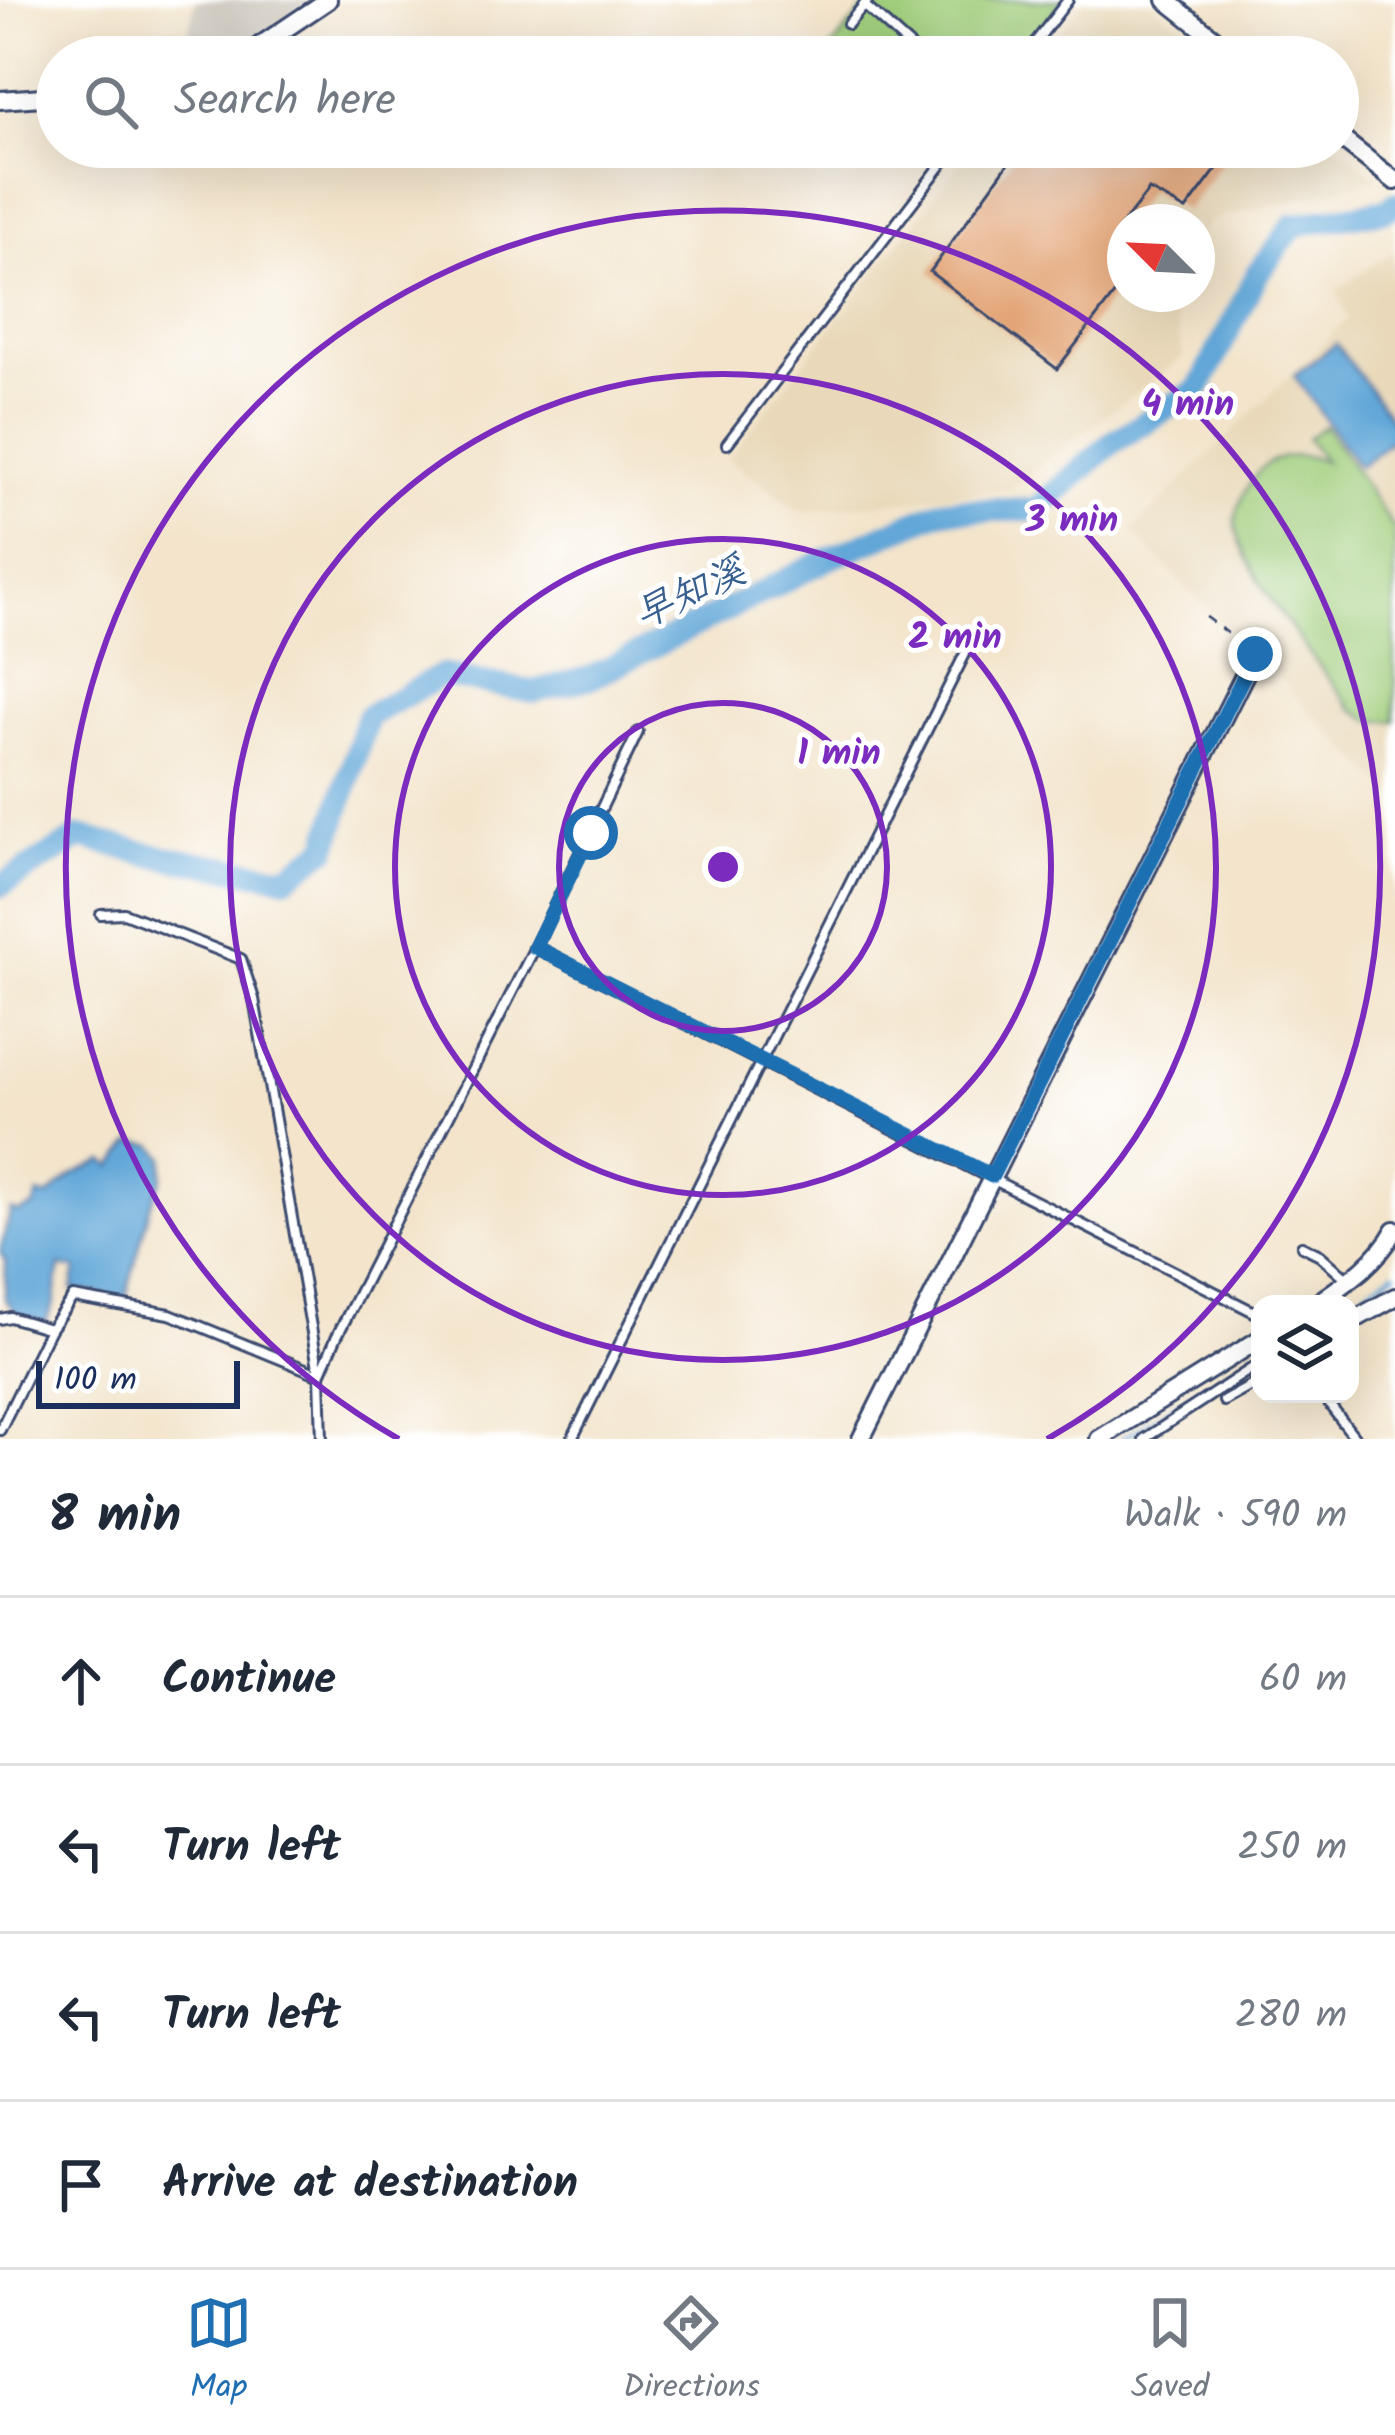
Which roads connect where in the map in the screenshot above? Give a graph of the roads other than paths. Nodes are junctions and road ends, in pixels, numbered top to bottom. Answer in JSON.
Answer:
{"nodes":[{"id":1,"x":328,"y":0,"type":"edge"},
{"id":2,"x":1068,"y":0,"type":"edge"},
{"id":3,"x":1166,"y":0,"type":"edge"},
{"id":4,"x":866,"y":3,"type":"edge"},
{"id":5,"x":848,"y":24,"type":"dead end"},
{"id":6,"x":274,"y":36,"type":"edge"},
{"id":7,"x":900,"y":36,"type":"edge"},
{"id":8,"x":1040,"y":36,"type":"edge"},
{"id":9,"x":1211,"y":36,"type":"edge"},
{"id":10,"x":36,"y":97,"type":"edge"},
{"id":11,"x":0,"y":100,"type":"edge"},
{"id":12,"x":1359,"y":153,"type":"edge"},
{"id":13,"x":939,"y":168,"type":"edge"},
{"id":14,"x":1395,"y":181,"type":"edge"},
{"id":15,"x":727,"y":444,"type":"dead end"},
{"id":16,"x":976,"y":632,"type":"dead end"},
{"id":17,"x":1255,"y":654,"type":"road end"},
{"id":18,"x":638,"y":731,"type":"dead end"},
{"id":19,"x":101,"y":914,"type":"dead end"},
{"id":20,"x":535,"y":947,"type":"junction"},
{"id":21,"x":763,"y":1061,"type":"junction"},
{"id":22,"x":992,"y":1176,"type":"junction"},
{"id":23,"x":1395,"y":1230,"type":"edge"},
{"id":24,"x":1302,"y":1246,"type":"dead end"},
{"id":25,"x":1349,"y":1281,"type":"junction"},
{"id":26,"x":1329,"y":1295,"type":"edge"},
{"id":27,"x":1395,"y":1297,"type":"edge"},
{"id":28,"x":1251,"y":1310,"type":"edge"},
{"id":29,"x":1359,"y":1317,"type":"edge"},
{"id":30,"x":0,"y":1319,"type":"edge"},
{"id":31,"x":50,"y":1330,"type":"junction"},
{"id":32,"x":1251,"y":1345,"type":"edge"},
{"id":33,"x":1251,"y":1369,"type":"edge"},
{"id":34,"x":320,"y":1375,"type":"junction"},
{"id":35,"x":1251,"y":1386,"type":"edge"},
{"id":36,"x":1225,"y":1401,"type":"dead end"},
{"id":37,"x":1329,"y":1403,"type":"edge"},
{"id":38,"x":0,"y":1430,"type":"edge"},
{"id":39,"x":322,"y":1439,"type":"edge"},
{"id":40,"x":572,"y":1439,"type":"edge"},
{"id":41,"x":861,"y":1439,"type":"edge"},
{"id":42,"x":1099,"y":1439,"type":"edge"},
{"id":43,"x":1144,"y":1439,"type":"edge"},
{"id":44,"x":1356,"y":1439,"type":"edge"}],
"edges":[{"from":1,"to":6,"type":"street"},
{"from":2,"to":8,"type":"lane"},
{"from":3,"to":9,"type":"street"},
{"from":4,"to":5,"type":"lane"},
{"from":4,"to":7,"type":"lane"},
{"from":10,"to":11,"type":"street"},
{"from":12,"to":14,"type":"street"},
{"from":13,"to":15,"type":"lane"},
{"from":16,"to":21,"type":"lane"},
{"from":17,"to":22,"type":"street"},
{"from":18,"to":20,"type":"lane"},
{"from":19,"to":34,"type":"lane"},
{"from":20,"to":21,"type":"lane"},
{"from":20,"to":34,"type":"lane"},
{"from":21,"to":22,"type":"lane"},
{"from":21,"to":40,"type":"lane"},
{"from":22,"to":28,"type":"lane"},
{"from":22,"to":41,"type":"street"},
{"from":23,"to":25,"type":"street"},
{"from":24,"to":25,"type":"lane"},
{"from":25,"to":26,"type":"street"},
{"from":27,"to":29,"type":"street"},
{"from":30,"to":31,"type":"lane"},
{"from":31,"to":34,"type":"lane"},
{"from":31,"to":38,"type":"lane"},
{"from":32,"to":42,"type":"street"},
{"from":33,"to":43,"type":"lane"},
{"from":34,"to":39,"type":"lane"},
{"from":35,"to":36,"type":"lane"},
{"from":37,"to":44,"type":"lane"}]}
